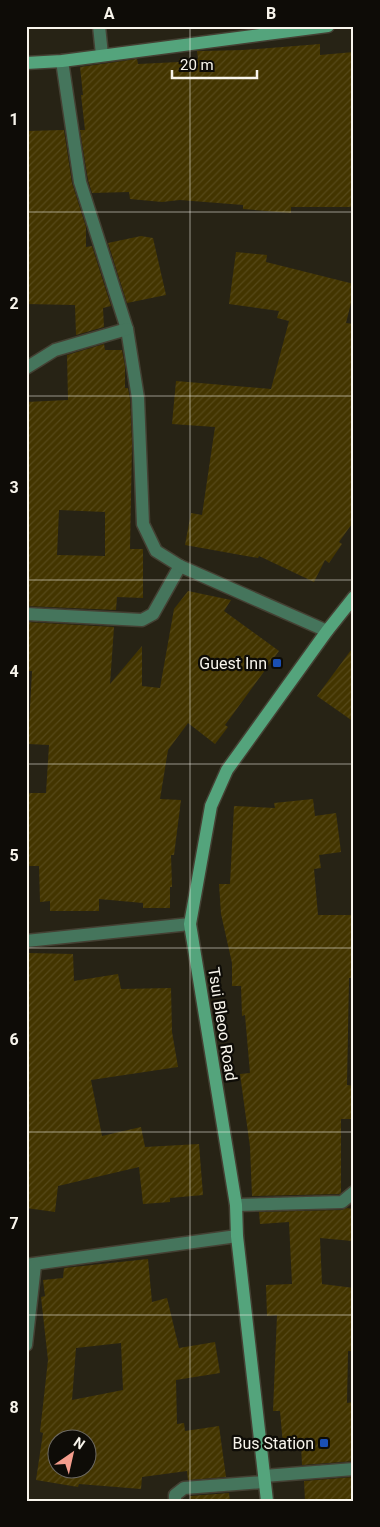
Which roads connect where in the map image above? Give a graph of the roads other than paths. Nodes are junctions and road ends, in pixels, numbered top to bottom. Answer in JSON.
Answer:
{"nodes":[{"id":1,"x":99,"y":26,"type":"edge"},
{"id":2,"x":328,"y":26,"type":"edge"},
{"id":3,"x":102,"y":55,"type":"junction"},
{"id":4,"x":62,"y":60,"type":"junction"},
{"id":5,"x":26,"y":63,"type":"edge"},
{"id":6,"x":127,"y":329,"type":"junction"},
{"id":7,"x":26,"y":368,"type":"edge"},
{"id":8,"x":180,"y":566,"type":"junction"},
{"id":9,"x":354,"y":597,"type":"edge"},
{"id":10,"x":26,"y":614,"type":"edge"},
{"id":11,"x":327,"y":631,"type":"junction"},
{"id":12,"x":190,"y":924,"type":"junction"},
{"id":13,"x":26,"y":941,"type":"edge"},
{"id":14,"x":354,"y":1192,"type":"edge"},
{"id":15,"x":236,"y":1205,"type":"junction"},
{"id":16,"x":237,"y":1236,"type":"junction"},
{"id":17,"x":31,"y":1265,"type":"edge"},
{"id":18,"x":26,"y":1345,"type":"edge"},
{"id":19,"x":354,"y":1469,"type":"edge"},
{"id":20,"x":264,"y":1479,"type":"junction"},
{"id":21,"x":175,"y":1501,"type":"edge"},
{"id":22,"x":267,"y":1501,"type":"edge"}],
"edges":[{"from":1,"to":3,"type":"street"},
{"from":2,"to":3,"type":"street"},
{"from":3,"to":4,"type":"street"},
{"from":4,"to":5,"type":"street"},
{"from":4,"to":6,"type":"street"},
{"from":6,"to":7,"type":"street"},
{"from":6,"to":8,"type":"street"},
{"from":8,"to":10,"type":"street"},
{"from":8,"to":11,"type":"street"},
{"from":9,"to":11,"type":"street","name":"Tsui Bleoo Road"},
{"from":11,"to":12,"type":"street","name":"Tsui Bleoo Road"},
{"from":12,"to":13,"type":"street"},
{"from":12,"to":15,"type":"street","name":"Tsui Bleoo Road"},
{"from":14,"to":15,"type":"street"},
{"from":15,"to":16,"type":"street","name":"Tsui Bleoo Road"},
{"from":16,"to":17,"type":"street"},
{"from":16,"to":20,"type":"street","name":"Tsui Bleoo Road"},
{"from":17,"to":18,"type":"street"},
{"from":19,"to":20,"type":"street"},
{"from":20,"to":21,"type":"street"},
{"from":20,"to":22,"type":"street","name":"Tsui Bleoo Road"}]}
